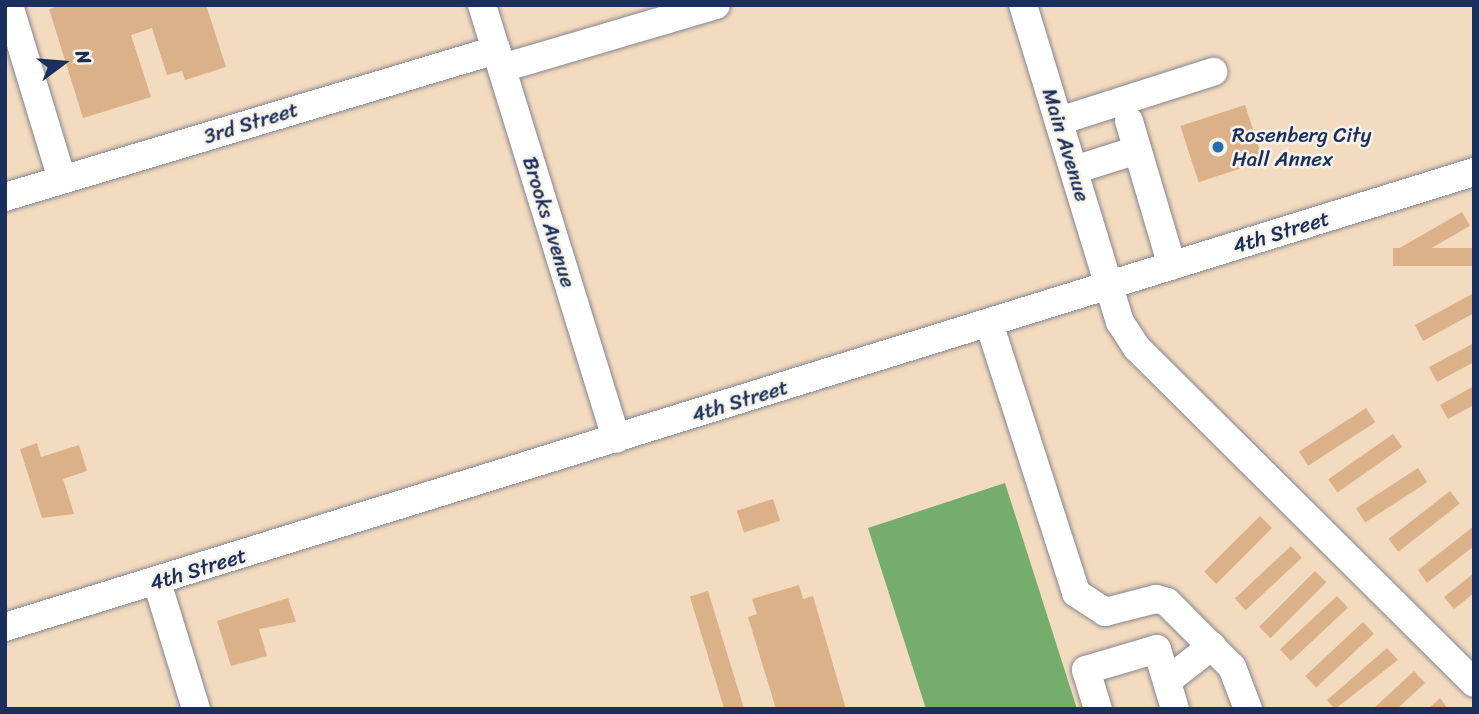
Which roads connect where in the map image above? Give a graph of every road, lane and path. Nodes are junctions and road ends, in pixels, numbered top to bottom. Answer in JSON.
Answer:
{"nodes":[{"id":1,"x":9,"y":5,"type":"edge"},
{"id":2,"x":482,"y":5,"type":"edge"},
{"id":3,"x":716,"y":5,"type":"edge"},
{"id":4,"x":1023,"y":5,"type":"edge"},
{"id":5,"x":499,"y":59,"type":"junction"},
{"id":6,"x":1213,"y":72,"type":"dead end"},
{"id":7,"x":1059,"y":121,"type":"junction"},
{"id":8,"x":1129,"y":121,"type":"dead end"},
{"id":9,"x":1137,"y":150,"type":"junction"},
{"id":10,"x":1074,"y":170,"type":"junction"},
{"id":11,"x":1474,"y":172,"type":"edge"},
{"id":12,"x":62,"y":179,"type":"junction"},
{"id":13,"x":5,"y":197,"type":"edge"},
{"id":14,"x":1172,"y":266,"type":"junction"},
{"id":15,"x":1110,"y":286,"type":"junction"},
{"id":16,"x":989,"y":323,"type":"junction"},
{"id":17,"x":616,"y":439,"type":"junction"},
{"id":18,"x":157,"y":582,"type":"junction"},
{"id":19,"x":5,"y":627,"type":"edge"},
{"id":20,"x":1212,"y":646,"type":"junction"},
{"id":21,"x":1167,"y":681,"type":"junction"},
{"id":22,"x":1474,"y":683,"type":"edge"},
{"id":23,"x":196,"y":709,"type":"edge"},
{"id":24,"x":1098,"y":709,"type":"edge"},
{"id":25,"x":1175,"y":709,"type":"edge"},
{"id":26,"x":1248,"y":709,"type":"edge"}],
"edges":[{"from":1,"to":12,"type":"street"},
{"from":2,"to":5,"type":"street","name":"Brooks Avenue"},
{"from":3,"to":5,"type":"street","name":"3rd Street"},
{"from":4,"to":7,"type":"street","name":"Main Avenue"},
{"from":5,"to":12,"type":"street","name":"3rd Street"},
{"from":5,"to":17,"type":"street","name":"Brooks Avenue"},
{"from":6,"to":7,"type":"street"},
{"from":7,"to":10,"type":"street","name":"Main Avenue"},
{"from":8,"to":9,"type":"street"},
{"from":9,"to":10,"type":"street"},
{"from":9,"to":14,"type":"street"},
{"from":10,"to":15,"type":"street","name":"Main Avenue"},
{"from":11,"to":14,"type":"street","name":"4th Street"},
{"from":12,"to":13,"type":"street","name":"3rd Street"},
{"from":14,"to":15,"type":"street","name":"4th Street"},
{"from":15,"to":16,"type":"street","name":"4th Street"},
{"from":15,"to":22,"type":"street","name":"Main Avenue"},
{"from":16,"to":17,"type":"street","name":"4th Street"},
{"from":16,"to":20,"type":"street"},
{"from":17,"to":18,"type":"street","name":"4th Street"},
{"from":18,"to":19,"type":"street","name":"4th Street"},
{"from":18,"to":23,"type":"street"},
{"from":20,"to":21,"type":"street"},
{"from":20,"to":26,"type":"street"},
{"from":21,"to":24,"type":"street"},
{"from":21,"to":25,"type":"street"}]}
